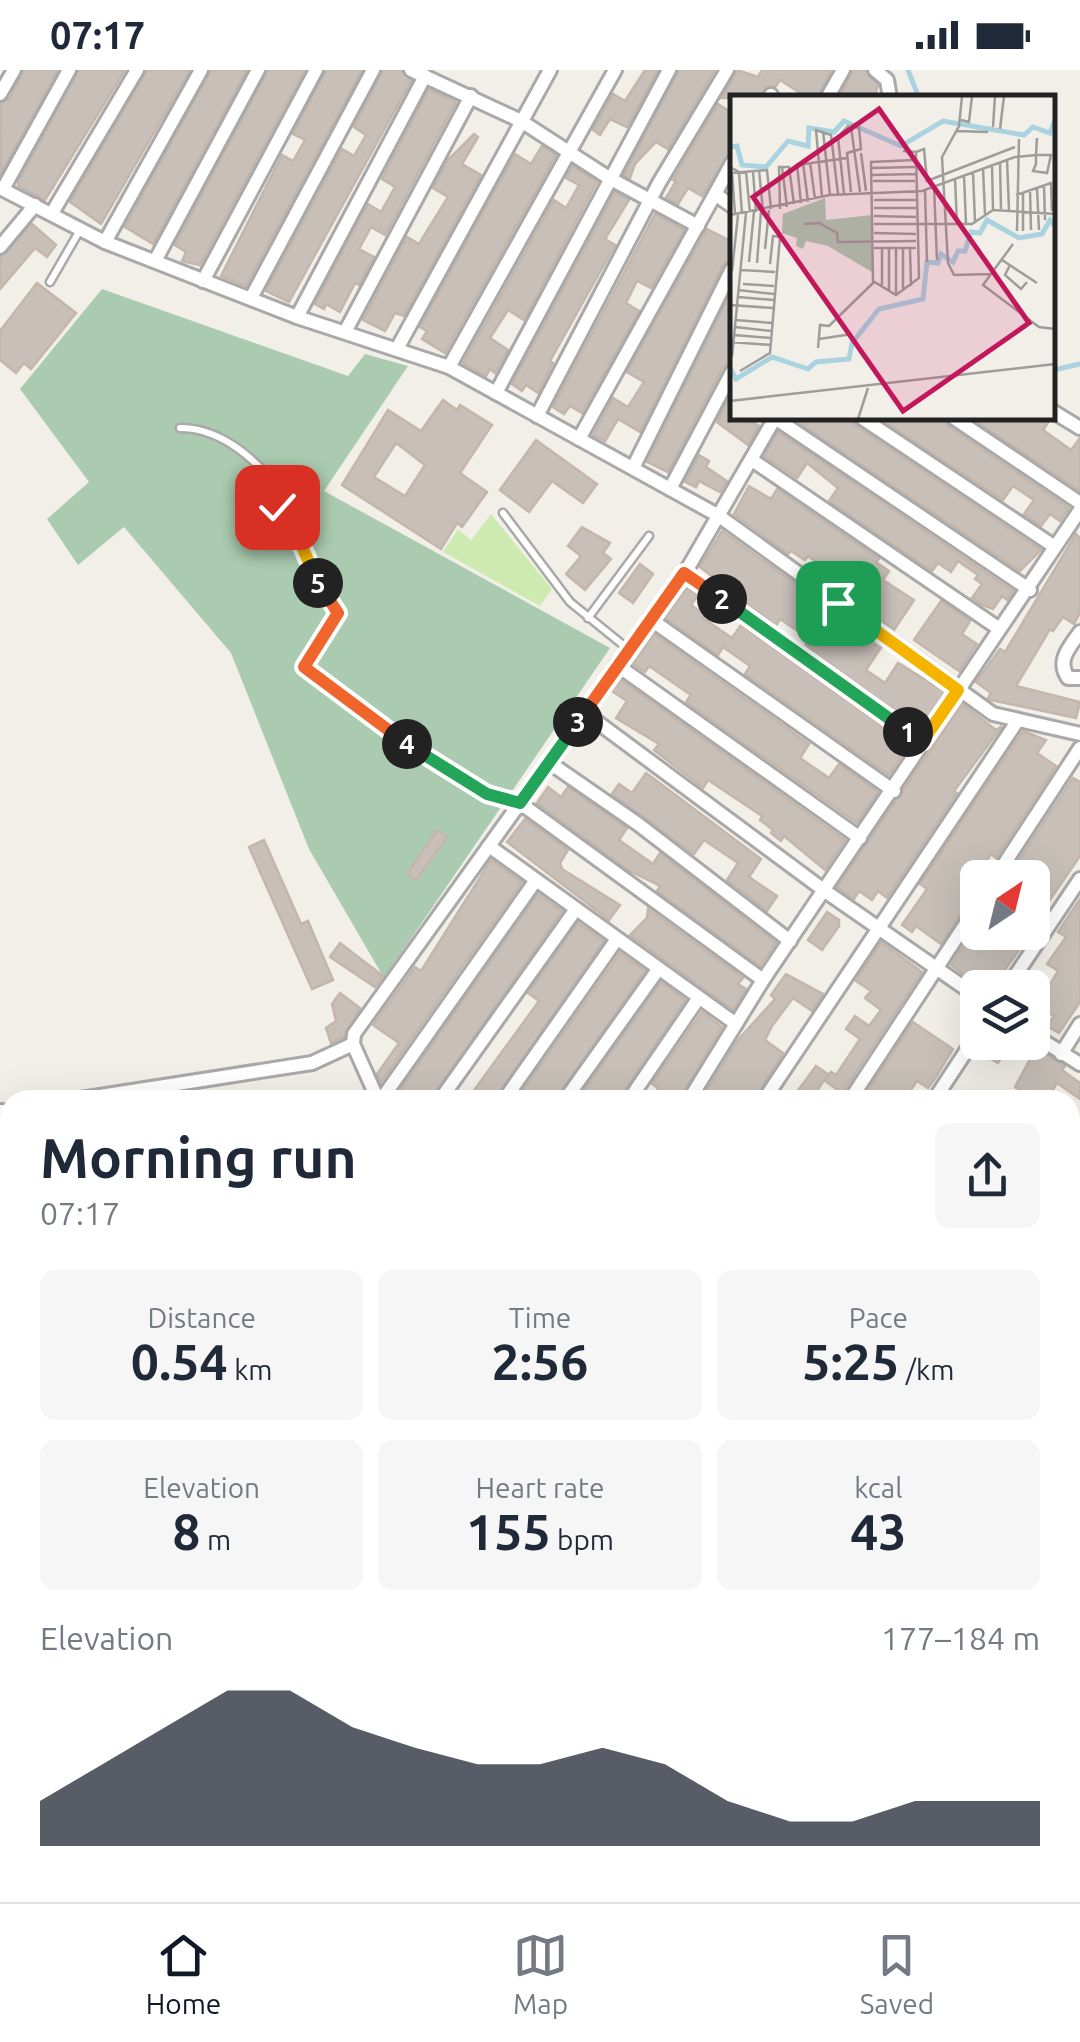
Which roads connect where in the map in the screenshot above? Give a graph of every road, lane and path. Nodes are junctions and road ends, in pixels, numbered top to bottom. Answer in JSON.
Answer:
{"nodes":[{"id":1,"x":14,"y":70,"type":"edge"},
{"id":2,"x":69,"y":70,"type":"edge"},
{"id":3,"x":138,"y":70,"type":"edge"},
{"id":4,"x":201,"y":70,"type":"edge"},
{"id":5,"x":258,"y":70,"type":"edge"},
{"id":6,"x":316,"y":70,"type":"edge"},
{"id":7,"x":373,"y":70,"type":"edge"},
{"id":8,"x":410,"y":70,"type":"edge"},
{"id":9,"x":550,"y":70,"type":"edge"},
{"id":10,"x":615,"y":70,"type":"edge"},
{"id":11,"x":668,"y":70,"type":"edge"},
{"id":12,"x":727,"y":70,"type":"edge"},
{"id":13,"x":842,"y":70,"type":"edge"},
{"id":14,"x":875,"y":70,"type":"edge"},
{"id":15,"x":426,"y":76,"type":"junction"},
{"id":16,"x":0,"y":94,"type":"edge"},
{"id":17,"x":829,"y":95,"type":"edge"},
{"id":18,"x":889,"y":95,"type":"edge"},
{"id":19,"x":471,"y":96,"type":"junction"},
{"id":20,"x":521,"y":121,"type":"junction"},
{"id":21,"x":570,"y":155,"type":"junction"},
{"id":22,"x":730,"y":167,"type":"edge"},
{"id":23,"x":608,"y":178,"type":"junction"},
{"id":24,"x":1,"y":189,"type":"edge"},
{"id":25,"x":715,"y":194,"type":"junction"},
{"id":26,"x":650,"y":202,"type":"junction"},
{"id":27,"x":35,"y":205,"type":"junction"},
{"id":28,"x":730,"y":205,"type":"edge"},
{"id":29,"x":52,"y":212,"type":"junction"},
{"id":30,"x":698,"y":226,"type":"junction"},
{"id":31,"x":81,"y":229,"type":"junction"},
{"id":32,"x":105,"y":242,"type":"junction"},
{"id":33,"x":0,"y":247,"type":"edge"},
{"id":34,"x":155,"y":261,"type":"junction"},
{"id":35,"x":730,"y":273,"type":"edge"},
{"id":36,"x":203,"y":281,"type":"junction"},
{"id":37,"x":50,"y":282,"type":"dead end"},
{"id":38,"x":251,"y":298,"type":"junction"},
{"id":39,"x":297,"y":317,"type":"junction"},
{"id":40,"x":345,"y":332,"type":"junction"},
{"id":41,"x":398,"y":347,"type":"junction"},
{"id":42,"x":448,"y":367,"type":"junction"},
{"id":43,"x":730,"y":376,"type":"edge"},
{"id":44,"x":496,"y":393,"type":"junction"},
{"id":45,"x":1055,"y":413,"type":"edge"},
{"id":46,"x":537,"y":416,"type":"junction"},
{"id":47,"x":774,"y":420,"type":"edge"},
{"id":48,"x":778,"y":420,"type":"edge"},
{"id":49,"x":865,"y":420,"type":"edge"},
{"id":50,"x":957,"y":420,"type":"edge"},
{"id":51,"x":180,"y":428,"type":"dead end"},
{"id":52,"x":1080,"y":428,"type":"edge"},
{"id":53,"x":580,"y":439,"type":"junction"},
{"id":54,"x":752,"y":460,"type":"junction"},
{"id":55,"x":633,"y":468,"type":"junction"},
{"id":56,"x":670,"y":489,"type":"junction"},
{"id":57,"x":1080,"y":502,"type":"edge"},
{"id":58,"x":1080,"y":510,"type":"edge"},
{"id":59,"x":503,"y":513,"type":"dead end"},
{"id":60,"x":719,"y":516,"type":"junction"},
{"id":61,"x":649,"y":536,"type":"dead end"},
{"id":62,"x":1055,"y":547,"type":"junction"},
{"id":63,"x":684,"y":573,"type":"junction"},
{"id":64,"x":1030,"y":590,"type":"junction"},
{"id":65,"x":588,"y":618,"type":"junction"},
{"id":66,"x":650,"y":618,"type":"junction"},
{"id":67,"x":998,"y":628,"type":"junction"},
{"id":68,"x":1080,"y":632,"type":"edge"},
{"id":69,"x":629,"y":650,"type":"junction"},
{"id":70,"x":618,"y":666,"type":"junction"},
{"id":71,"x":1080,"y":678,"type":"edge"},
{"id":72,"x":958,"y":690,"type":"junction"},
{"id":73,"x":585,"y":712,"type":"junction"},
{"id":74,"x":1018,"y":720,"type":"junction"},
{"id":75,"x":1080,"y":734,"type":"edge"},
{"id":76,"x":922,"y":742,"type":"junction"},
{"id":77,"x":1080,"y":748,"type":"edge"},
{"id":78,"x":550,"y":763,"type":"junction"},
{"id":79,"x":894,"y":791,"type":"junction"},
{"id":80,"x":520,"y":803,"type":"junction"},
{"id":81,"x":860,"y":838,"type":"junction"},
{"id":82,"x":488,"y":846,"type":"junction"},
{"id":83,"x":1008,"y":860,"type":"edge"},
{"id":84,"x":536,"y":880,"type":"junction"},
{"id":85,"x":1080,"y":880,"type":"edge"},
{"id":86,"x":825,"y":891,"type":"junction"},
{"id":87,"x":576,"y":909,"type":"junction"},
{"id":88,"x":880,"y":928,"type":"junction"},
{"id":89,"x":960,"y":932,"type":"edge"},
{"id":90,"x":616,"y":939,"type":"junction"},
{"id":91,"x":790,"y":941,"type":"junction"},
{"id":92,"x":935,"y":970,"type":"junction"},
{"id":93,"x":1019,"y":970,"type":"edge"},
{"id":94,"x":657,"y":971,"type":"junction"},
{"id":95,"x":763,"y":980,"type":"junction"},
{"id":96,"x":960,"y":985,"type":"edge"},
{"id":97,"x":698,"y":999,"type":"junction"},
{"id":98,"x":736,"y":1024,"type":"junction"},
{"id":99,"x":1080,"y":1024,"type":"edge"},
{"id":100,"x":352,"y":1044,"type":"junction"},
{"id":101,"x":1050,"y":1046,"type":"edge"},
{"id":102,"x":1061,"y":1054,"type":"junction"},
{"id":103,"x":960,"y":1060,"type":"edge"},
{"id":104,"x":1080,"y":1064,"type":"edge"},
{"id":105,"x":138,"y":1090,"type":"edge"},
{"id":106,"x":374,"y":1090,"type":"edge"},
{"id":107,"x":386,"y":1090,"type":"edge"},
{"id":108,"x":447,"y":1090,"type":"edge"},
{"id":109,"x":511,"y":1090,"type":"edge"},
{"id":110,"x":572,"y":1090,"type":"edge"},
{"id":111,"x":636,"y":1090,"type":"edge"},
{"id":112,"x":696,"y":1090,"type":"edge"},
{"id":113,"x":771,"y":1090,"type":"edge"},
{"id":114,"x":857,"y":1090,"type":"edge"},
{"id":115,"x":941,"y":1090,"type":"edge"}],
"edges":[{"from":1,"to":16,"type":"street"},
{"from":2,"to":24,"type":"street"},
{"from":3,"to":29,"type":"street"},
{"from":4,"to":32,"type":"street"},
{"from":5,"to":34,"type":"street"},
{"from":6,"to":36,"type":"street"},
{"from":7,"to":38,"type":"street"},
{"from":8,"to":15,"type":"street"},
{"from":9,"to":20,"type":"street"},
{"from":10,"to":21,"type":"street"},
{"from":11,"to":23,"type":"street"},
{"from":12,"to":26,"type":"street"},
{"from":13,"to":17,"type":"street"},
{"from":14,"to":18,"type":"street"},
{"from":15,"to":19,"type":"street"},
{"from":15,"to":39,"type":"street"},
{"from":19,"to":20,"type":"street"},
{"from":19,"to":40,"type":"street"},
{"from":20,"to":21,"type":"street"},
{"from":20,"to":41,"type":"street"},
{"from":21,"to":23,"type":"street"},
{"from":21,"to":42,"type":"street"},
{"from":22,"to":25,"type":"street"},
{"from":23,"to":26,"type":"street"},
{"from":23,"to":44,"type":"street"},
{"from":24,"to":27,"type":"street"},
{"from":25,"to":28,"type":"street"},
{"from":25,"to":30,"type":"street"},
{"from":26,"to":30,"type":"street"},
{"from":26,"to":46,"type":"street"},
{"from":27,"to":29,"type":"street"},
{"from":27,"to":33,"type":"street"},
{"from":29,"to":31,"type":"street"},
{"from":30,"to":53,"type":"street"},
{"from":31,"to":32,"type":"street"},
{"from":31,"to":37,"type":"lane"},
{"from":32,"to":34,"type":"street"},
{"from":34,"to":36,"type":"street"},
{"from":35,"to":55,"type":"street"},
{"from":36,"to":38,"type":"street"},
{"from":38,"to":39,"type":"street"},
{"from":39,"to":40,"type":"street"},
{"from":40,"to":41,"type":"street"},
{"from":41,"to":42,"type":"street"},
{"from":42,"to":44,"type":"street"},
{"from":43,"to":56,"type":"street"},
{"from":44,"to":46,"type":"street"},
{"from":45,"to":52,"type":"street"},
{"from":46,"to":53,"type":"street"},
{"from":47,"to":54,"type":"street"},
{"from":48,"to":64,"type":"street"},
{"from":49,"to":62,"type":"street"},
{"from":50,"to":57,"type":"street"},
{"from":51,"to":80,"type":"lane"},
{"from":53,"to":55,"type":"street"},
{"from":54,"to":60,"type":"street"},
{"from":54,"to":67,"type":"street"},
{"from":55,"to":56,"type":"street"},
{"from":56,"to":60,"type":"street"},
{"from":58,"to":62,"type":"street"},
{"from":59,"to":65,"type":"lane"},
{"from":60,"to":63,"type":"street"},
{"from":60,"to":72,"type":"street"},
{"from":61,"to":65,"type":"lane"},
{"from":62,"to":64,"type":"street"},
{"from":63,"to":66,"type":"street"},
{"from":63,"to":76,"type":"street"},
{"from":64,"to":67,"type":"street"},
{"from":65,"to":69,"type":"lane"},
{"from":66,"to":69,"type":"street"},
{"from":66,"to":79,"type":"street"},
{"from":67,"to":72,"type":"street"},
{"from":68,"to":71,"type":"street"},
{"from":69,"to":70,"type":"street"},
{"from":70,"to":73,"type":"street"},
{"from":70,"to":81,"type":"street"},
{"from":72,"to":74,"type":"street"},
{"from":72,"to":76,"type":"street"},
{"from":73,"to":78,"type":"street"},
{"from":73,"to":86,"type":"street"},
{"from":74,"to":75,"type":"street"},
{"from":74,"to":88,"type":"street"},
{"from":76,"to":79,"type":"street"},
{"from":77,"to":83,"type":"street"},
{"from":78,"to":80,"type":"street"},
{"from":78,"to":91,"type":"street"},
{"from":79,"to":81,"type":"street"},
{"from":80,"to":82,"type":"street"},
{"from":80,"to":95,"type":"street"},
{"from":81,"to":86,"type":"street"},
{"from":82,"to":84,"type":"street"},
{"from":82,"to":100,"type":"street"},
{"from":84,"to":87,"type":"street"},
{"from":84,"to":107,"type":"street"},
{"from":85,"to":93,"type":"street"},
{"from":86,"to":88,"type":"street"},
{"from":86,"to":91,"type":"street"},
{"from":87,"to":90,"type":"street"},
{"from":87,"to":108,"type":"street"},
{"from":88,"to":92,"type":"street"},
{"from":88,"to":113,"type":"street"},
{"from":89,"to":92,"type":"street"},
{"from":90,"to":94,"type":"street"},
{"from":90,"to":109,"type":"street"},
{"from":91,"to":95,"type":"street"},
{"from":92,"to":96,"type":"street"},
{"from":92,"to":114,"type":"street"},
{"from":94,"to":97,"type":"street"},
{"from":94,"to":110,"type":"street"},
{"from":95,"to":98,"type":"street"},
{"from":97,"to":98,"type":"street"},
{"from":97,"to":111,"type":"street"},
{"from":98,"to":112,"type":"street"},
{"from":99,"to":102,"type":"street"},
{"from":100,"to":105,"type":"street"},
{"from":100,"to":106,"type":"street"},
{"from":101,"to":102,"type":"street"},
{"from":102,"to":104,"type":"street"},
{"from":103,"to":115,"type":"street"}]}
